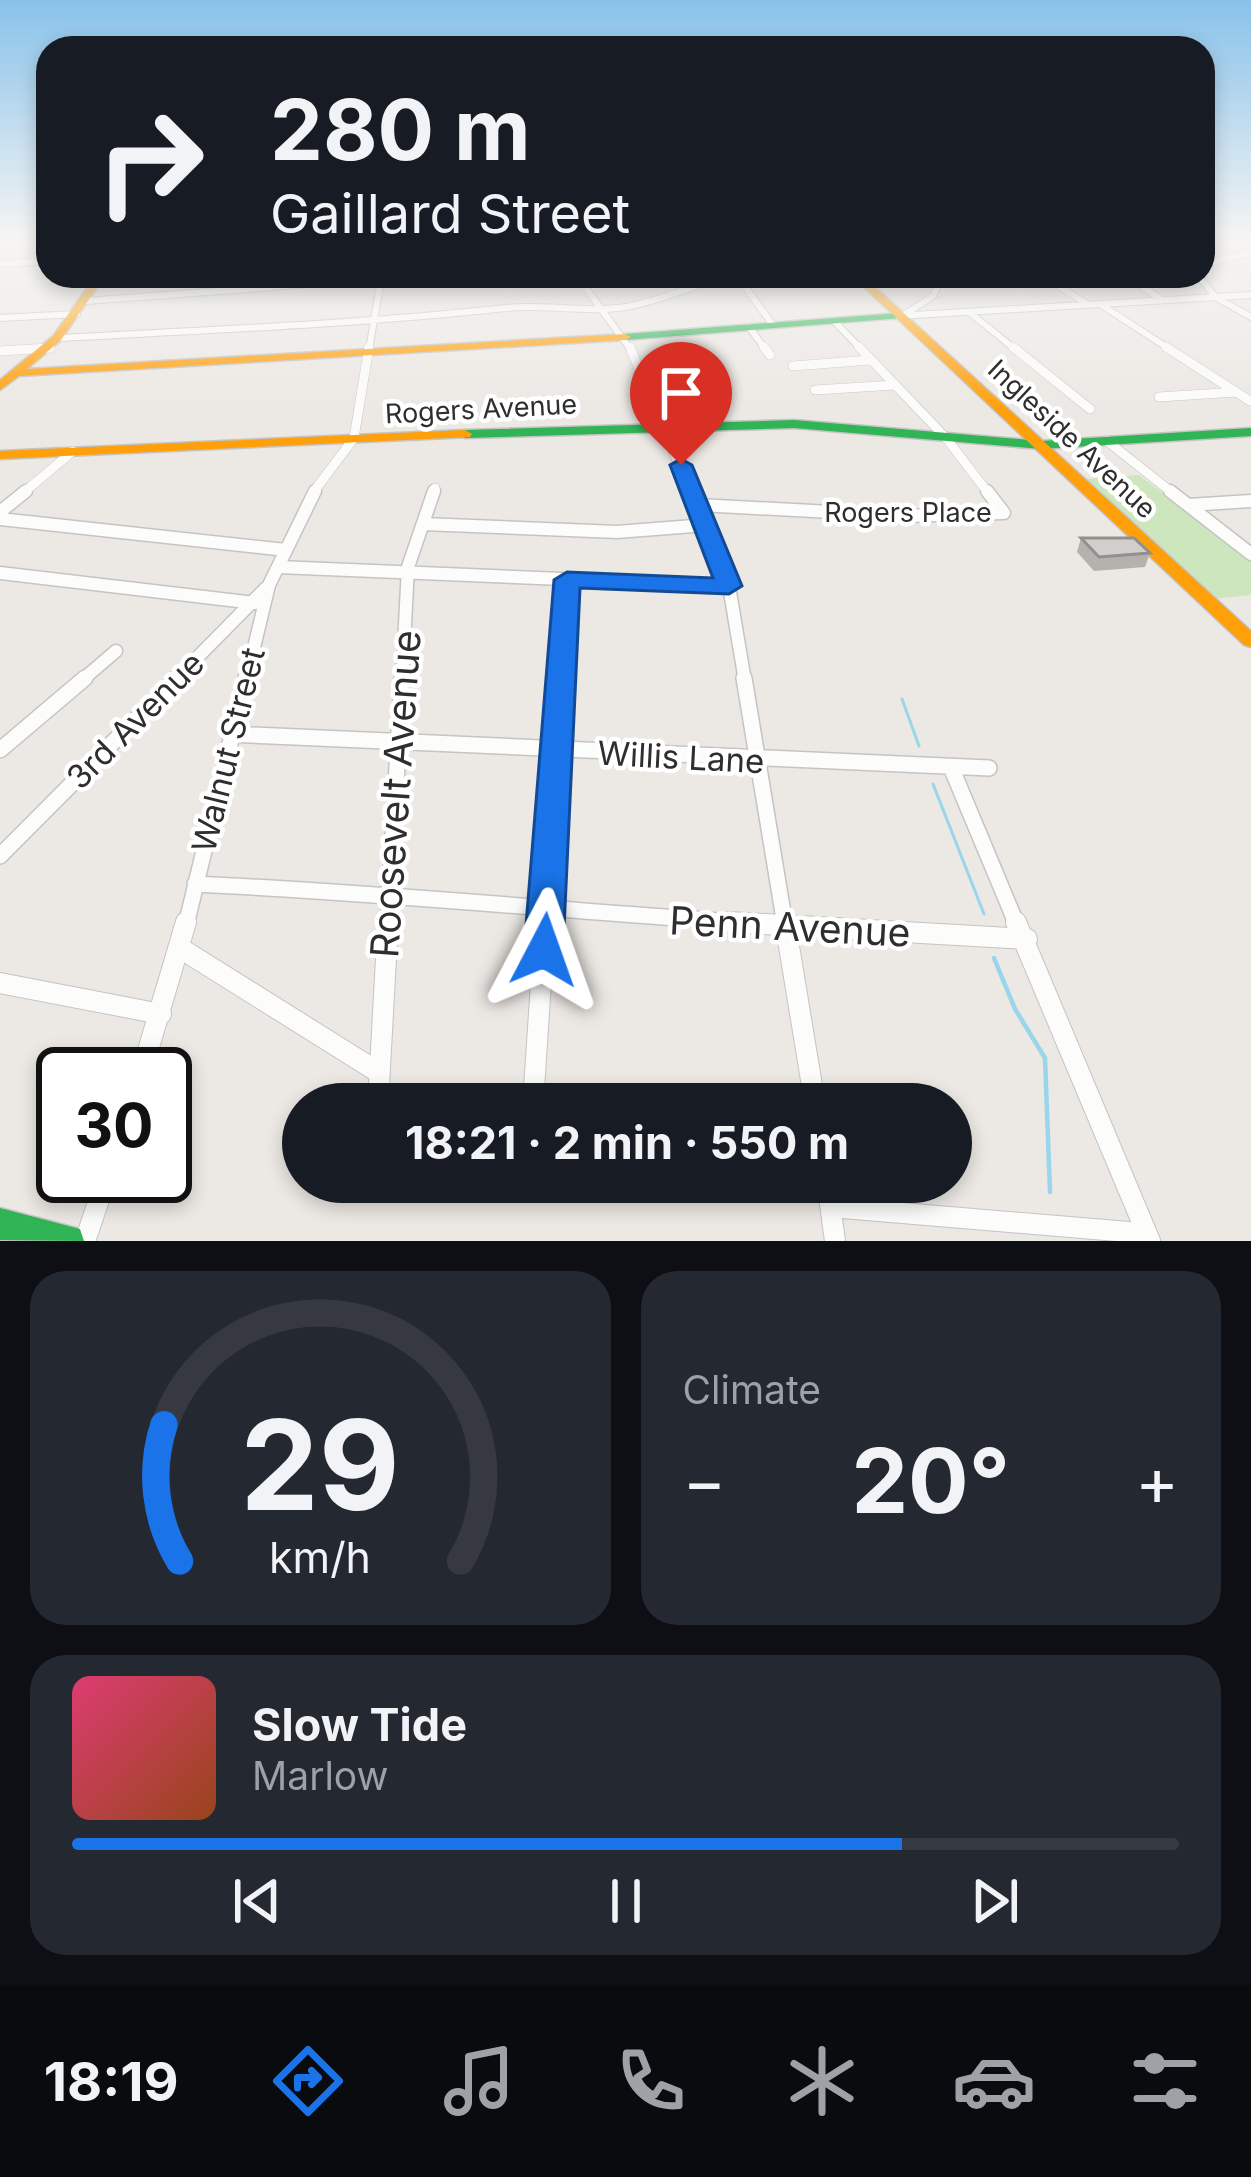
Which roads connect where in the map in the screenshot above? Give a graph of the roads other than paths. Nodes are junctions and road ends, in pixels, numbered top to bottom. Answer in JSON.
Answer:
{"nodes":[{"id":1,"x":88,"y":296,"type":"edge"},
{"id":2,"x":200,"y":296,"type":"edge"},
{"id":3,"x":379,"y":296,"type":"edge"},
{"id":4,"x":594,"y":296,"type":"edge"},
{"id":5,"x":668,"y":296,"type":"edge"},
{"id":6,"x":749,"y":296,"type":"edge"},
{"id":7,"x":877,"y":296,"type":"edge"},
{"id":8,"x":933,"y":296,"type":"edge"},
{"id":9,"x":1074,"y":296,"type":"edge"},
{"id":10,"x":1155,"y":296,"type":"edge"},
{"id":11,"x":1235,"y":296,"type":"edge"},
{"id":12,"x":1215,"y":297,"type":"junction"},
{"id":13,"x":1162,"y":301,"type":"junction"},
{"id":14,"x":1100,"y":304,"type":"junction"},
{"id":15,"x":1088,"y":305,"type":"junction"},
{"id":16,"x":81,"y":307,"type":"junction"},
{"id":17,"x":605,"y":309,"type":"junction"},
{"id":18,"x":968,"y":311,"type":"junction"},
{"id":19,"x":898,"y":316,"type":"junction"},
{"id":20,"x":1251,"y":317,"type":"edge"},
{"id":21,"x":0,"y":318,"type":"edge"},
{"id":22,"x":834,"y":321,"type":"junction"},
{"id":23,"x":376,"y":322,"type":"junction"},
{"id":24,"x":773,"y":325,"type":"junction"},
{"id":25,"x":748,"y":327,"type":"junction"},
{"id":26,"x":626,"y":337,"type":"junction"},
{"id":27,"x":55,"y":343,"type":"junction"},
{"id":28,"x":0,"y":350,"type":"edge"},
{"id":29,"x":370,"y":354,"type":"junction"},
{"id":30,"x":770,"y":355,"type":"dead end"},
{"id":31,"x":872,"y":360,"type":"junction"},
{"id":32,"x":793,"y":366,"type":"dead end"},
{"id":33,"x":23,"y":373,"type":"junction"},
{"id":34,"x":896,"y":385,"type":"junction"},
{"id":35,"x":0,"y":386,"type":"edge"},
{"id":36,"x":815,"y":390,"type":"dead end"},
{"id":37,"x":1237,"y":392,"type":"junction"},
{"id":38,"x":1159,"y":397,"type":"dead end"},
{"id":39,"x":1250,"y":401,"type":"edge"},
{"id":40,"x":1090,"y":409,"type":"dead end"},
{"id":41,"x":664,"y":426,"type":"junction"},
{"id":42,"x":1248,"y":435,"type":"edge"},
{"id":43,"x":946,"y":438,"type":"junction"},
{"id":44,"x":1107,"y":441,"type":"junction"},
{"id":45,"x":351,"y":443,"type":"junction"},
{"id":46,"x":1042,"y":445,"type":"junction"},
{"id":47,"x":73,"y":451,"type":"junction"},
{"id":48,"x":0,"y":455,"type":"edge"},
{"id":49,"x":435,"y":488,"type":"dead end"},
{"id":50,"x":1251,"y":501,"type":"edge"},
{"id":51,"x":699,"y":505,"type":"junction"},
{"id":52,"x":1187,"y":505,"type":"junction"},
{"id":53,"x":0,"y":515,"type":"edge"},
{"id":54,"x":423,"y":524,"type":"junction"},
{"id":55,"x":706,"y":525,"type":"junction"},
{"id":56,"x":286,"y":550,"type":"junction"},
{"id":57,"x":1251,"y":554,"type":"edge"},
{"id":58,"x":278,"y":567,"type":"junction"},
{"id":59,"x":409,"y":572,"type":"junction"},
{"id":60,"x":0,"y":573,"type":"edge"},
{"id":61,"x":567,"y":580,"type":"junction"},
{"id":62,"x":729,"y":586,"type":"junction"},
{"id":63,"x":258,"y":604,"type":"junction"},
{"id":64,"x":1250,"y":640,"type":"edge"},
{"id":65,"x":116,"y":650,"type":"dead end"},
{"id":66,"x":230,"y":734,"type":"junction"},
{"id":67,"x":400,"y":741,"type":"junction"},
{"id":68,"x":2,"y":747,"type":"edge"},
{"id":69,"x":558,"y":751,"type":"junction"},
{"id":70,"x":761,"y":760,"type":"junction"},
{"id":71,"x":951,"y":766,"type":"junction"},
{"id":72,"x":989,"y":768,"type":"dead end"},
{"id":73,"x":0,"y":856,"type":"edge"},
{"id":74,"x":196,"y":884,"type":"junction"},
{"id":75,"x":391,"y":893,"type":"junction"},
{"id":76,"x":546,"y":911,"type":"junction"},
{"id":77,"x":788,"y":927,"type":"junction"},
{"id":78,"x":1027,"y":939,"type":"junction"},
{"id":79,"x":180,"y":948,"type":"junction"},
{"id":80,"x":0,"y":983,"type":"edge"},
{"id":81,"x":161,"y":1014,"type":"junction"},
{"id":82,"x":150,"y":1047,"type":"edge"},
{"id":83,"x":378,"y":1072,"type":"junction"},
{"id":84,"x":378,"y":1083,"type":"edge"},
{"id":85,"x":534,"y":1083,"type":"edge"},
{"id":86,"x":812,"y":1083,"type":"edge"},
{"id":87,"x":98,"y":1203,"type":"edge"},
{"id":88,"x":830,"y":1203,"type":"edge"},
{"id":89,"x":831,"y":1208,"type":"junction"},
{"id":90,"x":0,"y":1223,"type":"edge"},
{"id":91,"x":68,"y":1241,"type":"edge"},
{"id":92,"x":85,"y":1241,"type":"edge"},
{"id":93,"x":836,"y":1241,"type":"edge"},
{"id":94,"x":1150,"y":1241,"type":"edge"}],
"edges":[{"from":1,"to":16,"type":"street"},
{"from":2,"to":16,"type":"street"},
{"from":3,"to":23,"type":"street"},
{"from":4,"to":17,"type":"street"},
{"from":5,"to":17,"type":"street"},
{"from":6,"to":24,"type":"street"},
{"from":7,"to":19,"type":"street","name":"Ingleside Avenue"},
{"from":8,"to":19,"type":"street"},
{"from":9,"to":15,"type":"street"},
{"from":10,"to":13,"type":"street"},
{"from":11,"to":12,"type":"street"},
{"from":12,"to":13,"type":"street"},
{"from":12,"to":20,"type":"street"},
{"from":13,"to":14,"type":"street"},
{"from":14,"to":15,"type":"street"},
{"from":14,"to":37,"type":"street"},
{"from":15,"to":18,"type":"street"},
{"from":16,"to":21,"type":"street"},
{"from":16,"to":27,"type":"street"},
{"from":17,"to":23,"type":"street"},
{"from":17,"to":26,"type":"street"},
{"from":18,"to":19,"type":"street"},
{"from":18,"to":40,"type":"street"},
{"from":19,"to":22,"type":"street"},
{"from":19,"to":46,"type":"street","name":"Ingleside Avenue"},
{"from":22,"to":24,"type":"street"},
{"from":22,"to":31,"type":"street","name":"Rogers Place"},
{"from":23,"to":27,"type":"street"},
{"from":23,"to":29,"type":"street"},
{"from":24,"to":25,"type":"street"},
{"from":25,"to":26,"type":"street"},
{"from":25,"to":30,"type":"street"},
{"from":26,"to":29,"type":"street"},
{"from":26,"to":41,"type":"street"},
{"from":27,"to":28,"type":"street"},
{"from":27,"to":33,"type":"street"},
{"from":29,"to":33,"type":"street"},
{"from":29,"to":45,"type":"street"},
{"from":31,"to":32,"type":"street"},
{"from":31,"to":34,"type":"street","name":"Rogers Place"},
{"from":33,"to":35,"type":"street"},
{"from":34,"to":36,"type":"street"},
{"from":34,"to":43,"type":"street","name":"Rogers Place"},
{"from":37,"to":38,"type":"street"},
{"from":37,"to":39,"type":"street"},
{"from":41,"to":43,"type":"street","name":"Rogers Avenue"},
{"from":41,"to":45,"type":"street","name":"Rogers Avenue"},
{"from":41,"to":51,"type":"street"},
{"from":42,"to":44,"type":"street","name":"Rogers Avenue"},
{"from":43,"to":46,"type":"street","name":"Rogers Avenue"},
{"from":43,"to":51,"type":"street","name":"Rogers Place"},
{"from":44,"to":46,"type":"street","name":"Rogers Avenue"},
{"from":44,"to":52,"type":"street"},
{"from":45,"to":47,"type":"street","name":"Rogers Avenue"},
{"from":45,"to":56,"type":"street","name":"Walnut Street"},
{"from":46,"to":64,"type":"street","name":"Ingleside Avenue"},
{"from":47,"to":48,"type":"street","name":"Rogers Avenue"},
{"from":47,"to":53,"type":"street"},
{"from":49,"to":54,"type":"street","name":"Roosevelt Avenue"},
{"from":50,"to":52,"type":"street"},
{"from":51,"to":55,"type":"street"},
{"from":52,"to":57,"type":"street"},
{"from":53,"to":56,"type":"street"},
{"from":54,"to":55,"type":"street"},
{"from":54,"to":59,"type":"street","name":"Roosevelt Avenue"},
{"from":55,"to":62,"type":"street"},
{"from":56,"to":58,"type":"street","name":"Walnut Street"},
{"from":58,"to":59,"type":"street"},
{"from":58,"to":63,"type":"street","name":"Walnut Street"},
{"from":59,"to":61,"type":"street"},
{"from":59,"to":67,"type":"street","name":"Roosevelt Avenue"},
{"from":60,"to":63,"type":"street"},
{"from":61,"to":62,"type":"street"},
{"from":61,"to":69,"type":"street"},
{"from":62,"to":70,"type":"street"},
{"from":63,"to":66,"type":"street","name":"Walnut Street"},
{"from":63,"to":73,"type":"street","name":"3rd Avenue"},
{"from":65,"to":68,"type":"street"},
{"from":66,"to":67,"type":"street","name":"Willis Lane"},
{"from":66,"to":74,"type":"street","name":"Walnut Street"},
{"from":67,"to":69,"type":"street","name":"Willis Lane"},
{"from":67,"to":75,"type":"street","name":"Roosevelt Avenue"},
{"from":69,"to":70,"type":"street","name":"Willis Lane"},
{"from":69,"to":76,"type":"street"},
{"from":70,"to":71,"type":"street","name":"Willis Lane"},
{"from":70,"to":77,"type":"street"},
{"from":71,"to":72,"type":"street","name":"Willis Lane"},
{"from":71,"to":78,"type":"street"},
{"from":74,"to":75,"type":"street","name":"Penn Avenue"},
{"from":74,"to":79,"type":"street","name":"Walnut Street"},
{"from":75,"to":76,"type":"street","name":"Penn Avenue"},
{"from":75,"to":83,"type":"street","name":"Roosevelt Avenue"},
{"from":76,"to":77,"type":"street","name":"Penn Avenue"},
{"from":76,"to":85,"type":"street"},
{"from":77,"to":78,"type":"street","name":"Penn Avenue"},
{"from":77,"to":86,"type":"street"},
{"from":78,"to":94,"type":"street"},
{"from":79,"to":81,"type":"street","name":"Walnut Street"},
{"from":79,"to":83,"type":"street"},
{"from":80,"to":81,"type":"street"},
{"from":81,"to":82,"type":"street","name":"Walnut Street"},
{"from":83,"to":84,"type":"street","name":"Roosevelt Avenue"},
{"from":87,"to":92,"type":"street"},
{"from":88,"to":89,"type":"street"},
{"from":89,"to":93,"type":"street"},
{"from":89,"to":94,"type":"street"},
{"from":90,"to":91,"type":"street"}]}
